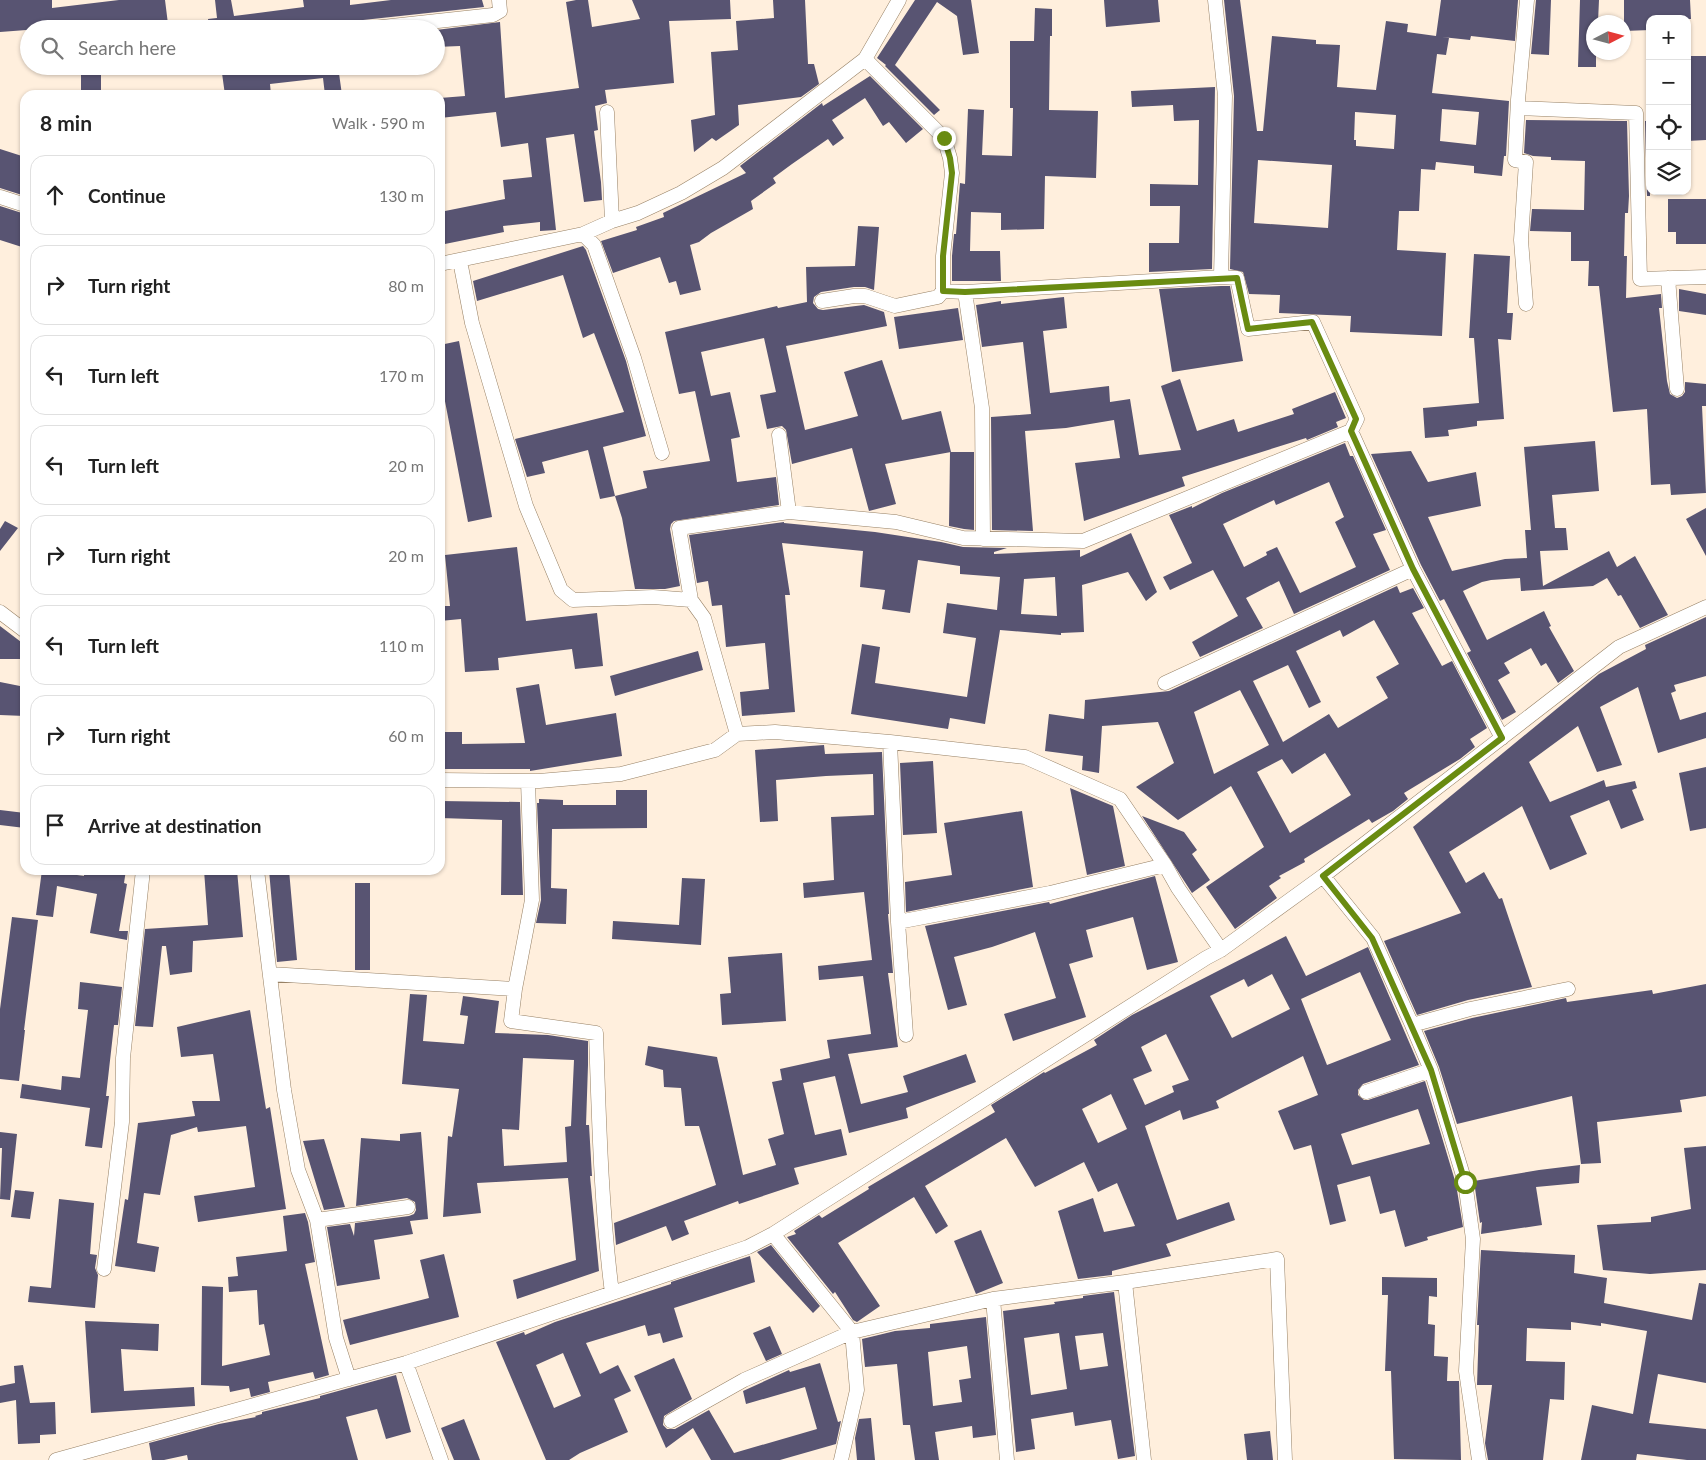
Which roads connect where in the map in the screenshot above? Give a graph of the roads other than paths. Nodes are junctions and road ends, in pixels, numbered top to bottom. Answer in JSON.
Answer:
{"nodes":[{"id":1,"x":499,"y":0,"type":"edge"},
{"id":2,"x":899,"y":0,"type":"edge"},
{"id":3,"x":1215,"y":0,"type":"edge"},
{"id":4,"x":1527,"y":0,"type":"edge"},
{"id":5,"x":445,"y":20,"type":"edge"},
{"id":6,"x":866,"y":59,"type":"junction"},
{"id":7,"x":1518,"y":108,"type":"junction"},
{"id":8,"x":607,"y":112,"type":"dead end"},
{"id":9,"x":0,"y":197,"type":"edge"},
{"id":10,"x":20,"y":203,"type":"edge"},
{"id":11,"x":612,"y":222,"type":"junction"},
{"id":12,"x":583,"y":234,"type":"junction"},
{"id":13,"x":460,"y":260,"type":"junction"},
{"id":14,"x":445,"y":263,"type":"edge"},
{"id":15,"x":1221,"y":277,"type":"junction"},
{"id":16,"x":1706,"y":277,"type":"edge"},
{"id":17,"x":1668,"y":278,"type":"junction"},
{"id":18,"x":943,"y":291,"type":"junction"},
{"id":19,"x":965,"y":292,"type":"junction"},
{"id":20,"x":822,"y":301,"type":"dead end"},
{"id":21,"x":1526,"y":304,"type":"dead end"},
{"id":22,"x":1677,"y":389,"type":"dead end"},
{"id":23,"x":1351,"y":431,"type":"junction"},
{"id":24,"x":779,"y":435,"type":"dead end"},
{"id":25,"x":662,"y":453,"type":"dead end"},
{"id":26,"x":788,"y":512,"type":"junction"},
{"id":27,"x":983,"y":539,"type":"junction"},
{"id":28,"x":1413,"y":569,"type":"junction"},
{"id":29,"x":691,"y":600,"type":"junction"},
{"id":30,"x":1706,"y":607,"type":"edge"},
{"id":31,"x":0,"y":612,"type":"edge"},
{"id":32,"x":20,"y":627,"type":"edge"},
{"id":33,"x":1165,"y":683,"type":"dead end"},
{"id":34,"x":737,"y":734,"type":"junction"},
{"id":35,"x":1502,"y":738,"type":"junction"},
{"id":36,"x":890,"y":742,"type":"junction"},
{"id":37,"x":445,"y":780,"type":"edge"},
{"id":38,"x":528,"y":781,"type":"junction"},
{"id":39,"x":1165,"y":864,"type":"junction"},
{"id":40,"x":142,"y":875,"type":"edge"},
{"id":41,"x":258,"y":875,"type":"edge"},
{"id":42,"x":1323,"y":876,"type":"junction"},
{"id":43,"x":898,"y":922,"type":"junction"},
{"id":44,"x":1221,"y":950,"type":"junction"},
{"id":45,"x":270,"y":974,"type":"junction"},
{"id":46,"x":515,"y":989,"type":"junction"},
{"id":47,"x":1568,"y":989,"type":"dead end"},
{"id":48,"x":1412,"y":1025,"type":"junction"},
{"id":49,"x":906,"y":1035,"type":"dead end"},
{"id":50,"x":1431,"y":1070,"type":"junction"},
{"id":51,"x":1366,"y":1092,"type":"dead end"},
{"id":52,"x":408,"y":1207,"type":"dead end"},
{"id":53,"x":317,"y":1220,"type":"junction"},
{"id":54,"x":772,"y":1234,"type":"junction"},
{"id":55,"x":104,"y":1270,"type":"dead end"},
{"id":56,"x":1125,"y":1282,"type":"junction"},
{"id":57,"x":612,"y":1293,"type":"junction"},
{"id":58,"x":993,"y":1298,"type":"junction"},
{"id":59,"x":852,"y":1332,"type":"junction"},
{"id":60,"x":406,"y":1363,"type":"junction"},
{"id":61,"x":349,"y":1379,"type":"junction"},
{"id":62,"x":671,"y":1421,"type":"dead end"},
{"id":63,"x":56,"y":1460,"type":"edge"},
{"id":64,"x":441,"y":1460,"type":"edge"},
{"id":65,"x":841,"y":1460,"type":"edge"},
{"id":66,"x":1006,"y":1460,"type":"edge"},
{"id":67,"x":1144,"y":1460,"type":"edge"},
{"id":68,"x":1285,"y":1460,"type":"edge"},
{"id":69,"x":1479,"y":1460,"type":"edge"}],
"edges":[{"from":1,"to":5,"type":"street"},
{"from":2,"to":6,"type":"street"},
{"from":3,"to":15,"type":"street"},
{"from":4,"to":7,"type":"street"},
{"from":6,"to":11,"type":"street"},
{"from":6,"to":18,"type":"street"},
{"from":7,"to":17,"type":"street"},
{"from":7,"to":21,"type":"street"},
{"from":8,"to":11,"type":"street"},
{"from":9,"to":10,"type":"street"},
{"from":11,"to":12,"type":"street"},
{"from":12,"to":13,"type":"street"},
{"from":12,"to":25,"type":"street"},
{"from":13,"to":14,"type":"street"},
{"from":13,"to":29,"type":"street"},
{"from":15,"to":19,"type":"street"},
{"from":15,"to":23,"type":"street"},
{"from":16,"to":17,"type":"street"},
{"from":17,"to":22,"type":"street"},
{"from":18,"to":19,"type":"street"},
{"from":18,"to":20,"type":"street"},
{"from":19,"to":27,"type":"street"},
{"from":23,"to":27,"type":"street"},
{"from":23,"to":28,"type":"street"},
{"from":24,"to":26,"type":"street"},
{"from":26,"to":27,"type":"street"},
{"from":26,"to":29,"type":"street"},
{"from":28,"to":33,"type":"street"},
{"from":28,"to":35,"type":"street"},
{"from":29,"to":34,"type":"street"},
{"from":30,"to":35,"type":"street"},
{"from":31,"to":32,"type":"street"},
{"from":34,"to":36,"type":"street"},
{"from":34,"to":38,"type":"street"},
{"from":35,"to":42,"type":"street"},
{"from":36,"to":39,"type":"street"},
{"from":36,"to":43,"type":"street"},
{"from":37,"to":38,"type":"street"},
{"from":38,"to":46,"type":"street"},
{"from":39,"to":43,"type":"street"},
{"from":39,"to":44,"type":"street"},
{"from":40,"to":55,"type":"street"},
{"from":41,"to":45,"type":"street"},
{"from":42,"to":44,"type":"street"},
{"from":42,"to":48,"type":"street"},
{"from":43,"to":49,"type":"street"},
{"from":44,"to":54,"type":"street"},
{"from":45,"to":46,"type":"street"},
{"from":45,"to":53,"type":"street"},
{"from":46,"to":57,"type":"street"},
{"from":47,"to":48,"type":"street"},
{"from":48,"to":50,"type":"street"},
{"from":50,"to":51,"type":"street"},
{"from":50,"to":69,"type":"street"},
{"from":52,"to":53,"type":"street"},
{"from":53,"to":61,"type":"street"},
{"from":54,"to":57,"type":"street"},
{"from":54,"to":59,"type":"street"},
{"from":56,"to":58,"type":"street"},
{"from":56,"to":67,"type":"street"},
{"from":56,"to":68,"type":"street"},
{"from":57,"to":60,"type":"street"},
{"from":58,"to":59,"type":"street"},
{"from":58,"to":66,"type":"street"},
{"from":59,"to":62,"type":"street"},
{"from":59,"to":65,"type":"street"},
{"from":60,"to":61,"type":"street"},
{"from":60,"to":64,"type":"street"},
{"from":61,"to":63,"type":"street"}]}
